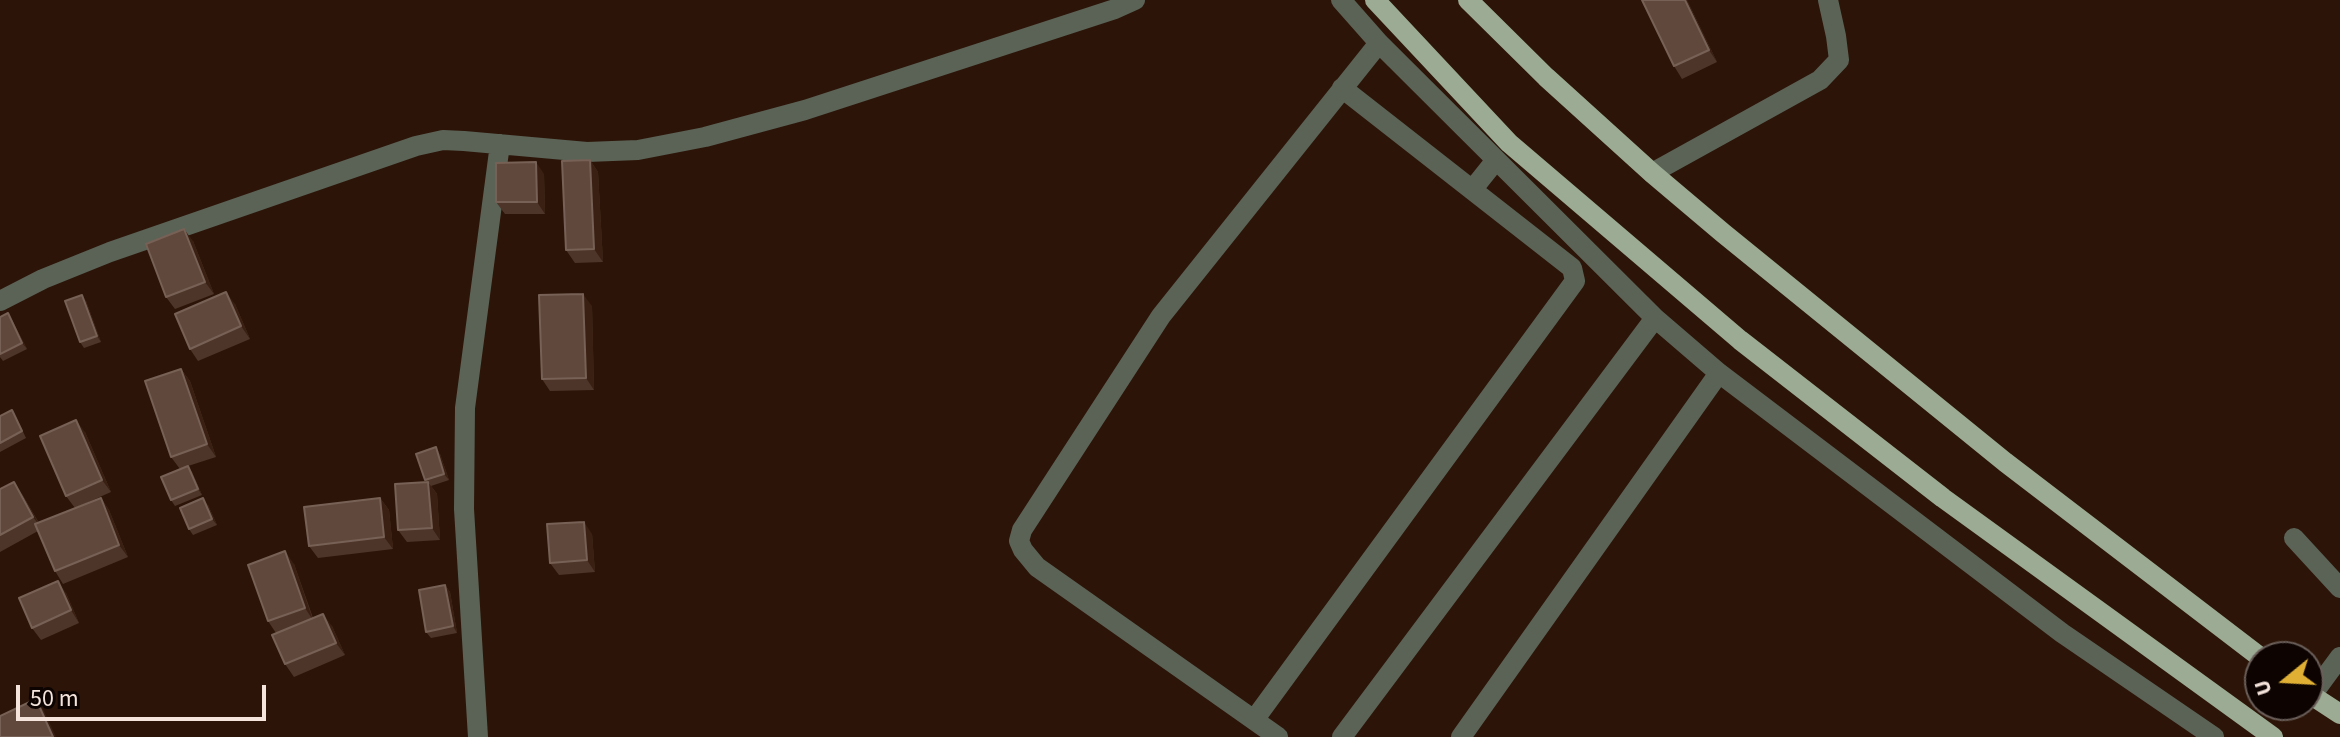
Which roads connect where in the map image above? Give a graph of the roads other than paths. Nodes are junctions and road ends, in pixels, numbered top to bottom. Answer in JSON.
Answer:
{"nodes":[{"id":1,"x":1135,"y":0,"type":"edge"},
{"id":2,"x":1341,"y":0,"type":"edge"},
{"id":3,"x":1375,"y":0,"type":"edge"},
{"id":4,"x":1468,"y":0,"type":"edge"},
{"id":5,"x":1828,"y":0,"type":"edge"},
{"id":6,"x":1379,"y":43,"type":"junction"},
{"id":7,"x":1342,"y":88,"type":"junction"},
{"id":8,"x":500,"y":144,"type":"junction"},
{"id":9,"x":1496,"y":160,"type":"junction"},
{"id":10,"x":1652,"y":173,"type":"junction"},
{"id":11,"x":1472,"y":190,"type":"junction"},
{"id":12,"x":0,"y":301,"type":"edge"},
{"id":13,"x":1655,"y":318,"type":"junction"},
{"id":14,"x":1719,"y":373,"type":"junction"},
{"id":15,"x":2294,"y":538,"type":"dead end"},
{"id":16,"x":2340,"y":588,"type":"edge"},
{"id":17,"x":2244,"y":645,"type":"edge"},
{"id":18,"x":2340,"y":657,"type":"edge"},
{"id":19,"x":2324,"y":677,"type":"edge"},
{"id":20,"x":1254,"y":720,"type":"junction"},
{"id":21,"x":478,"y":737,"type":"edge"},
{"id":22,"x":1278,"y":737,"type":"edge"},
{"id":23,"x":1342,"y":737,"type":"edge"},
{"id":24,"x":1461,"y":737,"type":"edge"},
{"id":25,"x":2214,"y":737,"type":"edge"},
{"id":26,"x":2273,"y":737,"type":"edge"}],
"edges":[{"from":1,"to":8,"type":"street"},
{"from":2,"to":6,"type":"street"},
{"from":3,"to":26,"type":"main road"},
{"from":4,"to":10,"type":"main road"},
{"from":5,"to":10,"type":"street"},
{"from":6,"to":7,"type":"street"},
{"from":6,"to":9,"type":"street"},
{"from":7,"to":11,"type":"street"},
{"from":7,"to":20,"type":"street"},
{"from":8,"to":12,"type":"street"},
{"from":8,"to":21,"type":"street"},
{"from":9,"to":11,"type":"street"},
{"from":9,"to":13,"type":"street"},
{"from":10,"to":17,"type":"main road"},
{"from":11,"to":20,"type":"street"},
{"from":13,"to":14,"type":"street"},
{"from":13,"to":23,"type":"street"},
{"from":14,"to":24,"type":"street"},
{"from":14,"to":25,"type":"street"},
{"from":15,"to":16,"type":"street"},
{"from":18,"to":19,"type":"street"},
{"from":20,"to":22,"type":"street"}]}
